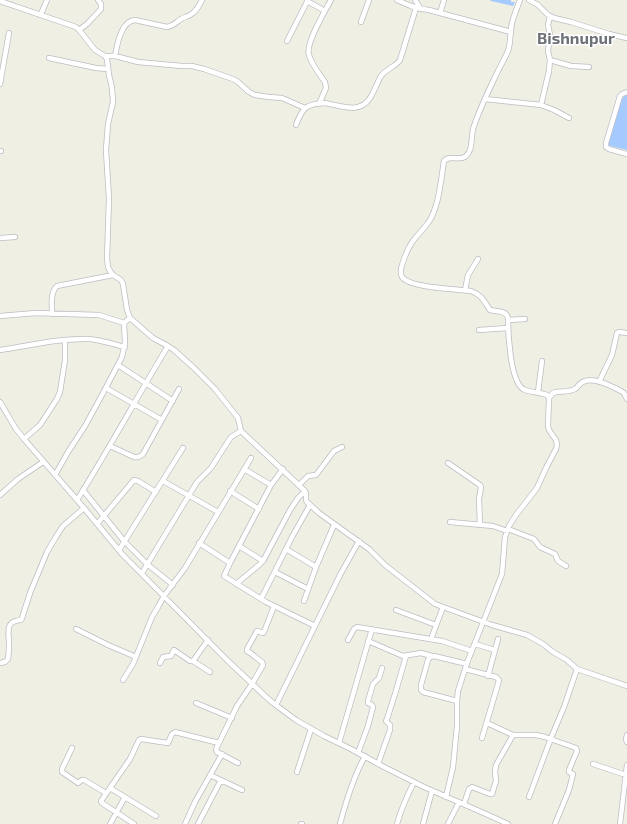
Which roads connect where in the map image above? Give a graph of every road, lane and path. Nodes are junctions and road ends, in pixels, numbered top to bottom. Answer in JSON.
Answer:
{"nodes":[{"id":1,"x":47,"y":0,"type":"edge"},
{"id":2,"x":98,"y":0,"type":"edge"},
{"id":3,"x":202,"y":0,"type":"edge"},
{"id":4,"x":308,"y":0,"type":"edge"},
{"id":5,"x":331,"y":0,"type":"edge"},
{"id":6,"x":369,"y":0,"type":"edge"},
{"id":7,"x":397,"y":0,"type":"edge"},
{"id":8,"x":415,"y":0,"type":"edge"},
{"id":9,"x":444,"y":0,"type":"edge"},
{"id":10,"x":520,"y":0,"type":"edge"},
{"id":11,"x":529,"y":0,"type":"edge"},
{"id":12,"x":0,"y":1,"type":"edge"},
{"id":13,"x":418,"y":8,"type":"junction"},
{"id":14,"x":326,"y":11,"type":"junction"},
{"id":15,"x":41,"y":14,"type":"junction"},
{"id":16,"x":440,"y":14,"type":"junction"},
{"id":17,"x":550,"y":16,"type":"junction"},
{"id":18,"x":361,"y":22,"type":"dead end"},
{"id":19,"x":79,"y":30,"type":"junction"},
{"id":20,"x":511,"y":32,"type":"junction"},
{"id":21,"x":9,"y":33,"type":"dead end"},
{"id":22,"x":627,"y":38,"type":"edge"},
{"id":23,"x":287,"y":41,"type":"dead end"},
{"id":24,"x":3,"y":54,"type":"edge"},
{"id":25,"x":105,"y":56,"type":"junction"},
{"id":26,"x":115,"y":56,"type":"junction"},
{"id":27,"x":49,"y":58,"type":"dead end"},
{"id":28,"x":550,"y":60,"type":"junction"},
{"id":29,"x":589,"y":67,"type":"dead end"},
{"id":30,"x":108,"y":69,"type":"junction"},
{"id":31,"x":0,"y":84,"type":"edge"},
{"id":32,"x":627,"y":92,"type":"edge"},
{"id":33,"x":485,"y":99,"type":"junction"},
{"id":34,"x":319,"y":104,"type":"junction"},
{"id":35,"x":540,"y":105,"type":"junction"},
{"id":36,"x":305,"y":108,"type":"junction"},
{"id":37,"x":569,"y":118,"type":"dead end"},
{"id":38,"x":296,"y":125,"type":"dead end"},
{"id":39,"x":627,"y":154,"type":"edge"},
{"id":40,"x":15,"y":237,"type":"dead end"},
{"id":41,"x":0,"y":238,"type":"edge"},
{"id":42,"x":478,"y":259,"type":"dead end"},
{"id":43,"x":114,"y":275,"type":"junction"},
{"id":44,"x":465,"y":290,"type":"junction"},
{"id":45,"x":52,"y":314,"type":"junction"},
{"id":46,"x":0,"y":316,"type":"edge"},
{"id":47,"x":130,"y":318,"type":"junction"},
{"id":48,"x":525,"y":319,"type":"dead end"},
{"id":49,"x":508,"y":320,"type":"junction"},
{"id":50,"x":124,"y":323,"type":"junction"},
{"id":51,"x":508,"y":328,"type":"junction"},
{"id":52,"x":479,"y":330,"type":"dead end"},
{"id":53,"x":627,"y":333,"type":"edge"},
{"id":54,"x":65,"y":340,"type":"junction"},
{"id":55,"x":168,"y":346,"type":"junction"},
{"id":56,"x":125,"y":347,"type":"junction"},
{"id":57,"x":0,"y":350,"type":"edge"},
{"id":58,"x":542,"y":361,"type":"dead end"},
{"id":59,"x":118,"y":365,"type":"junction"},
{"id":60,"x":599,"y":382,"type":"junction"},
{"id":61,"x":146,"y":383,"type":"junction"},
{"id":62,"x":106,"y":388,"type":"junction"},
{"id":63,"x":179,"y":389,"type":"dead end"},
{"id":64,"x":538,"y":392,"type":"junction"},
{"id":65,"x":549,"y":398,"type":"junction"},
{"id":66,"x":627,"y":399,"type":"edge"},
{"id":67,"x":173,"y":401,"type":"junction"},
{"id":68,"x":0,"y":402,"type":"edge"},
{"id":69,"x":134,"y":404,"type":"junction"},
{"id":70,"x":162,"y":420,"type":"junction"},
{"id":71,"x":241,"y":431,"type":"junction"},
{"id":72,"x":24,"y":439,"type":"junction"},
{"id":73,"x":110,"y":446,"type":"junction"},
{"id":74,"x":342,"y":447,"type":"dead end"},
{"id":75,"x":183,"y":448,"type":"dead end"},
{"id":76,"x":251,"y":458,"type":"dead end"},
{"id":77,"x":44,"y":462,"type":"junction"},
{"id":78,"x":448,"y":463,"type":"dead end"},
{"id":79,"x":244,"y":469,"type":"junction"},
{"id":80,"x":283,"y":469,"type":"junction"},
{"id":81,"x":55,"y":475,"type":"junction"},
{"id":82,"x":163,"y":481,"type":"junction"},
{"id":83,"x":271,"y":485,"type":"junction"},
{"id":84,"x":299,"y":485,"type":"junction"},
{"id":85,"x":83,"y":490,"type":"junction"},
{"id":86,"x":230,"y":491,"type":"junction"},
{"id":87,"x":305,"y":491,"type":"junction"},
{"id":88,"x":156,"y":492,"type":"junction"},
{"id":89,"x":0,"y":495,"type":"edge"},
{"id":90,"x":189,"y":495,"type":"junction"},
{"id":91,"x":77,"y":500,"type":"junction"},
{"id":92,"x":310,"y":505,"type":"junction"},
{"id":93,"x":84,"y":508,"type":"junction"},
{"id":94,"x":259,"y":509,"type":"junction"},
{"id":95,"x":218,"y":512,"type":"junction"},
{"id":96,"x":104,"y":516,"type":"junction"},
{"id":97,"x":450,"y":522,"type":"dead end"},
{"id":98,"x":97,"y":524,"type":"junction"},
{"id":99,"x":334,"y":524,"type":"junction"},
{"id":100,"x":480,"y":525,"type":"junction"},
{"id":101,"x":508,"y":530,"type":"junction"},
{"id":102,"x":124,"y":541,"type":"junction"},
{"id":103,"x":359,"y":541,"type":"junction"},
{"id":104,"x":199,"y":543,"type":"junction"},
{"id":105,"x":239,"y":546,"type":"junction"},
{"id":106,"x":286,"y":549,"type":"junction"},
{"id":107,"x":119,"y":550,"type":"junction"},
{"id":108,"x":263,"y":560,"type":"junction"},
{"id":109,"x":230,"y":563,"type":"junction"},
{"id":110,"x":148,"y":564,"type":"junction"},
{"id":111,"x":566,"y":566,"type":"dead end"},
{"id":112,"x":316,"y":567,"type":"junction"},
{"id":113,"x":274,"y":572,"type":"junction"},
{"id":114,"x":142,"y":573,"type":"junction"},
{"id":115,"x":236,"y":584,"type":"junction"},
{"id":116,"x":173,"y":585,"type":"junction"},
{"id":117,"x":308,"y":589,"type":"junction"},
{"id":118,"x":164,"y":596,"type":"junction"},
{"id":119,"x":261,"y":599,"type":"junction"},
{"id":120,"x":304,"y":602,"type":"dead end"},
{"id":121,"x":274,"y":606,"type":"junction"},
{"id":122,"x":442,"y":607,"type":"junction"},
{"id":123,"x":396,"y":610,"type":"dead end"},
{"id":124,"x":483,"y":622,"type":"junction"},
{"id":125,"x":436,"y":625,"type":"junction"},
{"id":126,"x":315,"y":626,"type":"junction"},
{"id":127,"x":76,"y":629,"type":"dead end"},
{"id":128,"x":372,"y":629,"type":"junction"},
{"id":129,"x":431,"y":638,"type":"junction"},
{"id":130,"x":498,"y":639,"type":"dead end"},
{"id":131,"x":208,"y":640,"type":"junction"},
{"id":132,"x":348,"y":640,"type":"dead end"},
{"id":133,"x":368,"y":641,"type":"junction"},
{"id":134,"x":475,"y":644,"type":"junction"},
{"id":135,"x":495,"y":650,"type":"junction"},
{"id":136,"x":472,"y":651,"type":"junction"},
{"id":137,"x":406,"y":656,"type":"junction"},
{"id":138,"x":432,"y":656,"type":"junction"},
{"id":139,"x":136,"y":657,"type":"junction"},
{"id":140,"x":193,"y":661,"type":"junction"},
{"id":141,"x":0,"y":663,"type":"edge"},
{"id":142,"x":160,"y":663,"type":"dead end"},
{"id":143,"x":466,"y":667,"type":"junction"},
{"id":144,"x":382,"y":668,"type":"dead end"},
{"id":145,"x":577,"y":669,"type":"junction"},
{"id":146,"x":210,"y":672,"type":"dead end"},
{"id":147,"x":488,"y":676,"type":"junction"},
{"id":148,"x":123,"y":680,"type":"dead end"},
{"id":149,"x":252,"y":684,"type":"junction"},
{"id":150,"x":627,"y":686,"type":"edge"},
{"id":151,"x":456,"y":701,"type":"junction"},
{"id":152,"x":196,"y":703,"type":"dead end"},
{"id":153,"x":276,"y":705,"type":"junction"},
{"id":154,"x":232,"y":718,"type":"junction"},
{"id":155,"x":487,"y":723,"type":"junction"},
{"id":156,"x":311,"y":729,"type":"junction"},
{"id":157,"x":513,"y":735,"type":"junction"},
{"id":158,"x":627,"y":735,"type":"edge"},
{"id":159,"x":482,"y":738,"type":"dead end"},
{"id":160,"x":551,"y":738,"type":"junction"},
{"id":161,"x":627,"y":742,"type":"edge"},
{"id":162,"x":219,"y":743,"type":"junction"},
{"id":163,"x":339,"y":744,"type":"junction"},
{"id":164,"x":72,"y":748,"type":"dead end"},
{"id":165,"x":358,"y":753,"type":"junction"},
{"id":166,"x":222,"y":754,"type":"junction"},
{"id":167,"x":365,"y":756,"type":"junction"},
{"id":168,"x":238,"y":763,"type":"dead end"},
{"id":169,"x":378,"y":764,"type":"junction"},
{"id":170,"x":593,"y":764,"type":"dead end"},
{"id":171,"x":627,"y":765,"type":"edge"},
{"id":172,"x":297,"y":772,"type":"dead end"},
{"id":173,"x":626,"y":774,"type":"junction"},
{"id":174,"x":210,"y":775,"type":"junction"},
{"id":175,"x":221,"y":780,"type":"junction"},
{"id":176,"x":414,"y":782,"type":"junction"},
{"id":177,"x":110,"y":788,"type":"junction"},
{"id":178,"x":242,"y":790,"type":"dead end"},
{"id":179,"x":432,"y":791,"type":"junction"},
{"id":180,"x":106,"y":794,"type":"junction"},
{"id":181,"x":125,"y":797,"type":"junction"},
{"id":182,"x":446,"y":797,"type":"junction"},
{"id":183,"x":529,"y":797,"type":"dead end"},
{"id":184,"x":461,"y":803,"type":"junction"},
{"id":185,"x":117,"y":813,"type":"junction"},
{"id":186,"x":624,"y":813,"type":"edge"},
{"id":187,"x":156,"y":816,"type":"dead end"},
{"id":188,"x":505,"y":823,"type":"edge"},
{"id":189,"x":110,"y":824,"type":"edge"},
{"id":190,"x":134,"y":824,"type":"edge"},
{"id":191,"x":185,"y":824,"type":"edge"},
{"id":192,"x":198,"y":824,"type":"edge"},
{"id":193,"x":340,"y":824,"type":"edge"},
{"id":194,"x":397,"y":824,"type":"edge"},
{"id":195,"x":423,"y":824,"type":"edge"},
{"id":196,"x":448,"y":824,"type":"edge"},
{"id":197,"x":555,"y":824,"type":"edge"},
{"id":198,"x":620,"y":824,"type":"edge"}],
"edges":[{"from":1,"to":15,"type":"street"},
{"from":2,"to":19,"type":"street"},
{"from":3,"to":26,"type":"street"},
{"from":4,"to":14,"type":"street"},
{"from":4,"to":23,"type":"street"},
{"from":5,"to":14,"type":"street"},
{"from":6,"to":18,"type":"street"},
{"from":7,"to":13,"type":"street"},
{"from":8,"to":13,"type":"street"},
{"from":9,"to":16,"type":"street"},
{"from":10,"to":20,"type":"street"},
{"from":11,"to":17,"type":"street"},
{"from":12,"to":15,"type":"street"},
{"from":13,"to":16,"type":"street"},
{"from":13,"to":34,"type":"street"},
{"from":14,"to":34,"type":"street"},
{"from":15,"to":19,"type":"street"},
{"from":16,"to":20,"type":"street"},
{"from":17,"to":22,"type":"street"},
{"from":17,"to":28,"type":"street"},
{"from":19,"to":25,"type":"street"},
{"from":20,"to":33,"type":"street"},
{"from":21,"to":24,"type":"street"},
{"from":24,"to":31,"type":"street"},
{"from":25,"to":26,"type":"street"},
{"from":25,"to":30,"type":"street"},
{"from":26,"to":36,"type":"street"},
{"from":27,"to":30,"type":"street"},
{"from":28,"to":29,"type":"street"},
{"from":28,"to":35,"type":"street"},
{"from":30,"to":43,"type":"street"},
{"from":32,"to":39,"type":"street"},
{"from":33,"to":35,"type":"street"},
{"from":33,"to":44,"type":"street"},
{"from":34,"to":36,"type":"street"},
{"from":35,"to":37,"type":"street"},
{"from":36,"to":38,"type":"street"},
{"from":40,"to":41,"type":"street"},
{"from":42,"to":44,"type":"street"},
{"from":43,"to":45,"type":"street"},
{"from":43,"to":47,"type":"street"},
{"from":44,"to":49,"type":"street"},
{"from":45,"to":46,"type":"street"},
{"from":45,"to":50,"type":"street"},
{"from":47,"to":50,"type":"street"},
{"from":47,"to":55,"type":"street"},
{"from":48,"to":49,"type":"street"},
{"from":49,"to":51,"type":"street"},
{"from":50,"to":56,"type":"street"},
{"from":51,"to":52,"type":"street"},
{"from":51,"to":64,"type":"street"},
{"from":53,"to":60,"type":"street"},
{"from":54,"to":56,"type":"street"},
{"from":54,"to":57,"type":"street"},
{"from":54,"to":72,"type":"street"},
{"from":55,"to":61,"type":"street"},
{"from":55,"to":71,"type":"street"},
{"from":56,"to":59,"type":"street"},
{"from":58,"to":64,"type":"street"},
{"from":59,"to":61,"type":"street"},
{"from":59,"to":62,"type":"street"},
{"from":60,"to":65,"type":"street"},
{"from":60,"to":66,"type":"street"},
{"from":61,"to":67,"type":"street"},
{"from":61,"to":69,"type":"street"},
{"from":62,"to":69,"type":"street"},
{"from":62,"to":81,"type":"street"},
{"from":63,"to":67,"type":"street"},
{"from":64,"to":65,"type":"street"},
{"from":65,"to":101,"type":"street"},
{"from":67,"to":70,"type":"street"},
{"from":68,"to":72,"type":"street"},
{"from":69,"to":70,"type":"street"},
{"from":69,"to":73,"type":"street"},
{"from":70,"to":73,"type":"street"},
{"from":71,"to":80,"type":"street"},
{"from":71,"to":90,"type":"street"},
{"from":72,"to":77,"type":"street"},
{"from":73,"to":85,"type":"street"},
{"from":74,"to":84,"type":"street"},
{"from":75,"to":82,"type":"street"},
{"from":76,"to":79,"type":"street"},
{"from":77,"to":81,"type":"street"},
{"from":77,"to":89,"type":"street"},
{"from":78,"to":100,"type":"street"},
{"from":79,"to":83,"type":"street"},
{"from":79,"to":86,"type":"street"},
{"from":80,"to":83,"type":"street"},
{"from":80,"to":84,"type":"street"},
{"from":81,"to":91,"type":"street"},
{"from":82,"to":88,"type":"street"},
{"from":82,"to":90,"type":"street"},
{"from":83,"to":94,"type":"street"},
{"from":84,"to":87,"type":"street"},
{"from":85,"to":91,"type":"street"},
{"from":85,"to":96,"type":"street"},
{"from":86,"to":94,"type":"street"},
{"from":86,"to":95,"type":"street"},
{"from":87,"to":92,"type":"street"},
{"from":87,"to":108,"type":"street"},
{"from":88,"to":96,"type":"street"},
{"from":88,"to":102,"type":"street"},
{"from":90,"to":95,"type":"street"},
{"from":90,"to":110,"type":"street"},
{"from":91,"to":93,"type":"street"},
{"from":92,"to":99,"type":"street"},
{"from":92,"to":106,"type":"street"},
{"from":93,"to":98,"type":"street"},
{"from":93,"to":141,"type":"street"},
{"from":94,"to":105,"type":"street"},
{"from":95,"to":104,"type":"street"},
{"from":96,"to":98,"type":"street"},
{"from":96,"to":102,"type":"street"},
{"from":97,"to":100,"type":"street"},
{"from":98,"to":107,"type":"street"},
{"from":99,"to":103,"type":"street"},
{"from":99,"to":112,"type":"street"},
{"from":100,"to":101,"type":"street"},
{"from":101,"to":111,"type":"street"},
{"from":101,"to":124,"type":"street"},
{"from":102,"to":107,"type":"street"},
{"from":102,"to":110,"type":"street"},
{"from":103,"to":122,"type":"street"},
{"from":103,"to":126,"type":"street"},
{"from":104,"to":109,"type":"street"},
{"from":104,"to":116,"type":"street"},
{"from":105,"to":108,"type":"street"},
{"from":105,"to":109,"type":"street"},
{"from":106,"to":112,"type":"street"},
{"from":106,"to":113,"type":"street"},
{"from":107,"to":114,"type":"street"},
{"from":108,"to":115,"type":"street"},
{"from":109,"to":115,"type":"street"},
{"from":110,"to":114,"type":"street"},
{"from":110,"to":116,"type":"street"},
{"from":112,"to":117,"type":"street"},
{"from":113,"to":117,"type":"street"},
{"from":113,"to":119,"type":"street"},
{"from":114,"to":118,"type":"street"},
{"from":115,"to":119,"type":"street"},
{"from":116,"to":118,"type":"street"},
{"from":117,"to":120,"type":"street"},
{"from":118,"to":131,"type":"street"},
{"from":118,"to":139,"type":"street"},
{"from":119,"to":121,"type":"street"},
{"from":121,"to":126,"type":"street"},
{"from":121,"to":149,"type":"street"},
{"from":122,"to":124,"type":"street"},
{"from":122,"to":125,"type":"street"},
{"from":123,"to":125,"type":"street"},
{"from":124,"to":134,"type":"street"},
{"from":124,"to":145,"type":"street"},
{"from":125,"to":129,"type":"street"},
{"from":126,"to":153,"type":"street"},
{"from":127,"to":139,"type":"street"},
{"from":128,"to":129,"type":"street"},
{"from":128,"to":132,"type":"street"},
{"from":128,"to":133,"type":"street"},
{"from":129,"to":136,"type":"street"},
{"from":130,"to":135,"type":"street"},
{"from":131,"to":140,"type":"street"},
{"from":131,"to":149,"type":"street"},
{"from":133,"to":137,"type":"street"},
{"from":133,"to":163,"type":"street"},
{"from":134,"to":135,"type":"street"},
{"from":134,"to":136,"type":"street"},
{"from":135,"to":147,"type":"street"},
{"from":136,"to":143,"type":"street"},
{"from":137,"to":138,"type":"street"},
{"from":137,"to":169,"type":"street"},
{"from":138,"to":143,"type":"street"},
{"from":138,"to":151,"type":"street"},
{"from":139,"to":148,"type":"street"},
{"from":140,"to":142,"type":"street"},
{"from":140,"to":146,"type":"street"},
{"from":143,"to":147,"type":"street"},
{"from":143,"to":151,"type":"street"},
{"from":144,"to":165,"type":"street"},
{"from":145,"to":150,"type":"street"},
{"from":145,"to":160,"type":"street"},
{"from":147,"to":155,"type":"street"},
{"from":149,"to":153,"type":"street"},
{"from":149,"to":154,"type":"street"},
{"from":151,"to":182,"type":"street"},
{"from":152,"to":154,"type":"street"},
{"from":153,"to":156,"type":"street"},
{"from":154,"to":162,"type":"street"},
{"from":155,"to":157,"type":"street"},
{"from":155,"to":159,"type":"street"},
{"from":156,"to":163,"type":"street"},
{"from":156,"to":172,"type":"street"},
{"from":157,"to":160,"type":"street"},
{"from":157,"to":184,"type":"street"},
{"from":158,"to":161,"type":"street"},
{"from":160,"to":183,"type":"street"},
{"from":160,"to":197,"type":"street"},
{"from":162,"to":166,"type":"street"},
{"from":162,"to":177,"type":"street"},
{"from":163,"to":165,"type":"street"},
{"from":164,"to":180,"type":"street"},
{"from":165,"to":167,"type":"street"},
{"from":166,"to":168,"type":"street"},
{"from":166,"to":174,"type":"street"},
{"from":167,"to":169,"type":"street"},
{"from":167,"to":193,"type":"street"},
{"from":169,"to":176,"type":"street"},
{"from":170,"to":173,"type":"street"},
{"from":171,"to":173,"type":"street"},
{"from":173,"to":186,"type":"street"},
{"from":174,"to":175,"type":"street"},
{"from":174,"to":191,"type":"street"},
{"from":175,"to":178,"type":"street"},
{"from":175,"to":192,"type":"street"},
{"from":176,"to":179,"type":"street"},
{"from":176,"to":194,"type":"street"},
{"from":177,"to":180,"type":"street"},
{"from":177,"to":181,"type":"street"},
{"from":179,"to":182,"type":"street"},
{"from":179,"to":195,"type":"street"},
{"from":180,"to":185,"type":"street"},
{"from":181,"to":185,"type":"street"},
{"from":181,"to":187,"type":"street"},
{"from":182,"to":184,"type":"street"},
{"from":184,"to":188,"type":"street"},
{"from":184,"to":196,"type":"street"},
{"from":185,"to":189,"type":"street"},
{"from":185,"to":190,"type":"street"},
{"from":186,"to":198,"type":"street"}]}
